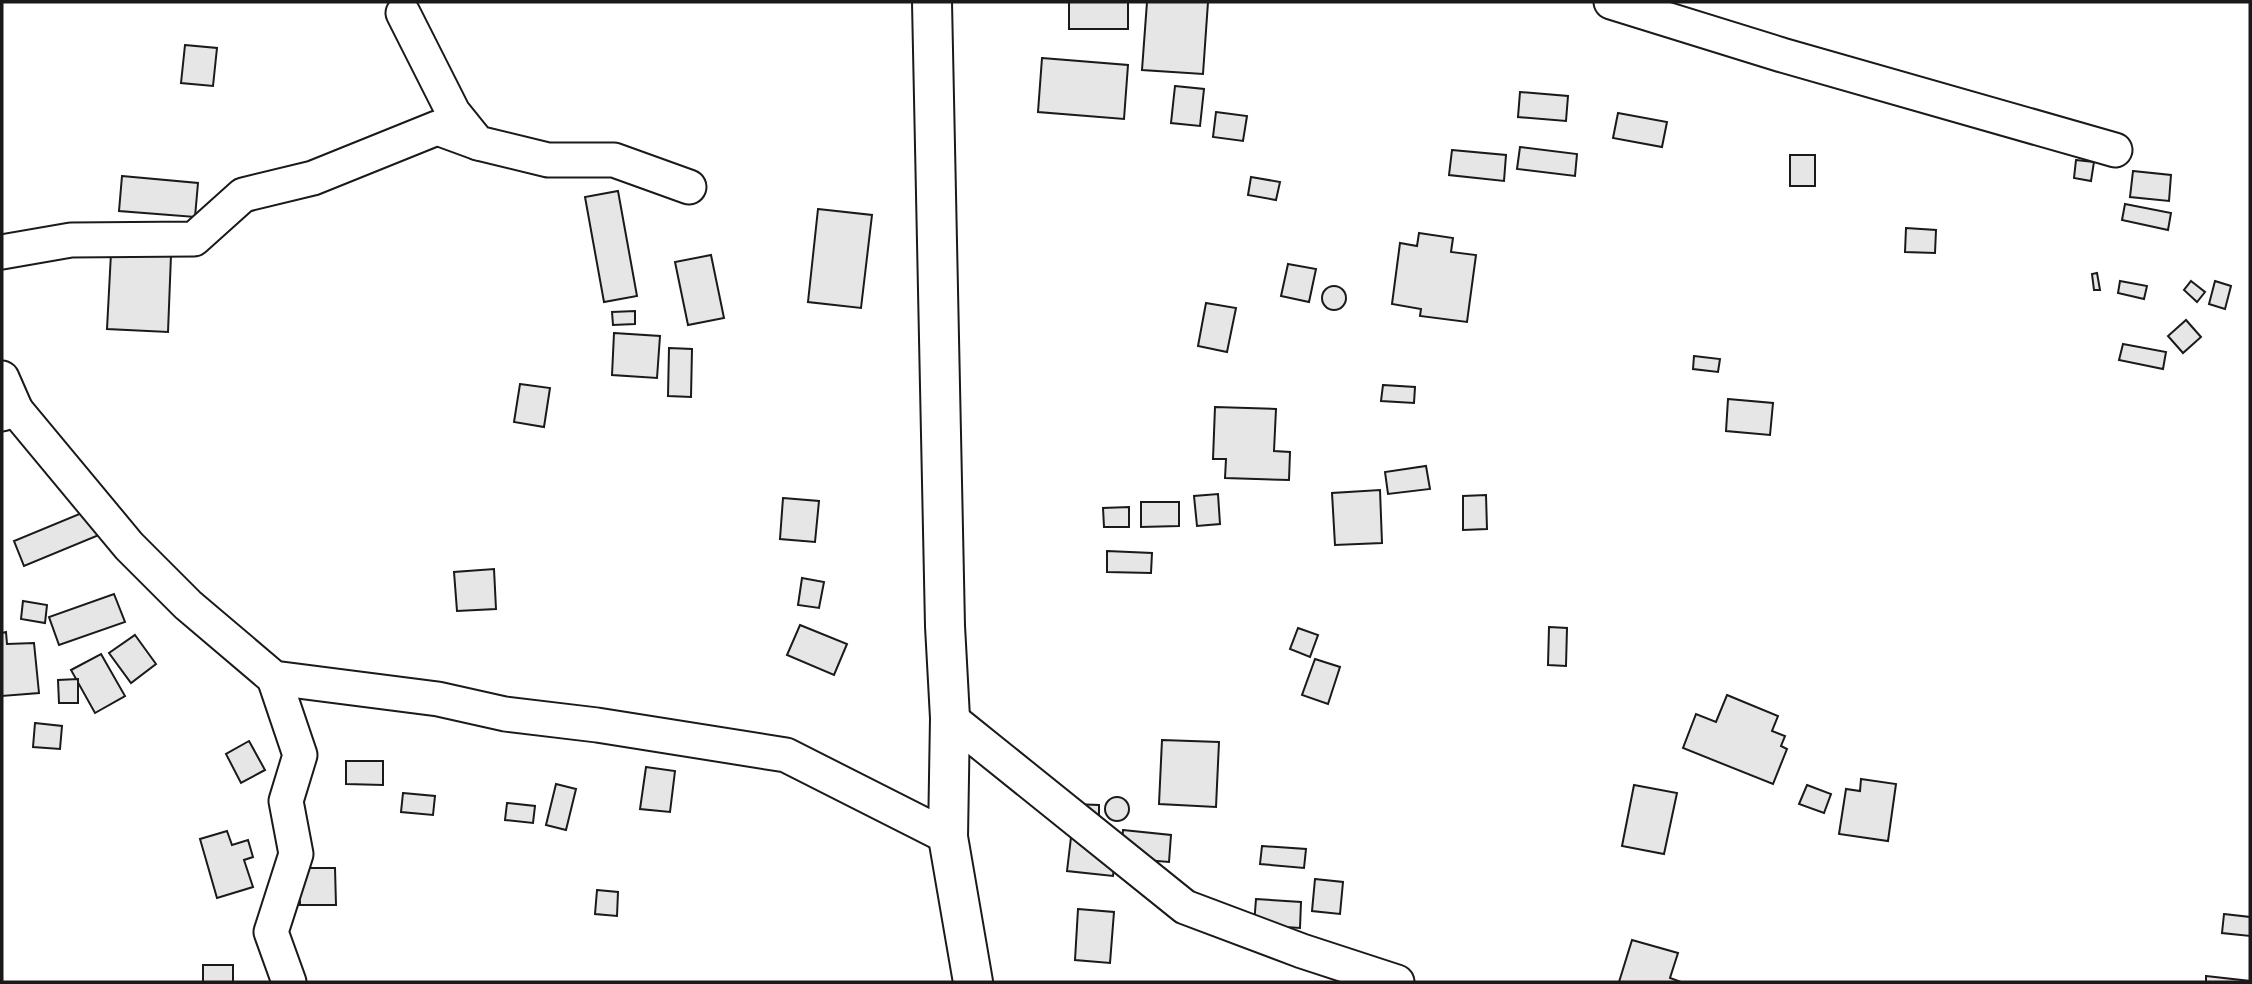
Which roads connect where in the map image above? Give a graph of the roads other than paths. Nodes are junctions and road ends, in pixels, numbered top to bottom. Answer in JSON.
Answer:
{"nodes":[{"id":1,"x":932,"y":2,"type":"edge"},
{"id":2,"x":1611,"y":2,"type":"edge"},
{"id":3,"x":403,"y":13,"type":"dead end"},
{"id":4,"x":478,"y":143,"type":"junction"},
{"id":5,"x":2115,"y":150,"type":"dead end"},
{"id":6,"x":690,"y":187,"type":"dead end"},
{"id":7,"x":2,"y":252,"type":"edge"},
{"id":8,"x":2,"y":378,"type":"edge"},
{"id":9,"x":9,"y":412,"type":"edge"},
{"id":10,"x":274,"y":678,"type":"junction"},
{"id":11,"x":950,"y":718,"type":"junction"},
{"id":12,"x":948,"y":837,"type":"junction"},
{"id":13,"x":289,"y":982,"type":"edge"},
{"id":14,"x":973,"y":982,"type":"edge"},
{"id":15,"x":1396,"y":982,"type":"edge"}],
"edges":[{"from":1,"to":11,"type":"main road"},
{"from":2,"to":5,"type":"street"},
{"from":3,"to":4,"type":"street"},
{"from":4,"to":6,"type":"street"},
{"from":4,"to":7,"type":"street"},
{"from":8,"to":9,"type":"street"},
{"from":9,"to":10,"type":"street"},
{"from":10,"to":12,"type":"street"},
{"from":10,"to":13,"type":"street"},
{"from":11,"to":12,"type":"main road"},
{"from":11,"to":15,"type":"street"},
{"from":12,"to":14,"type":"main road"}]}
